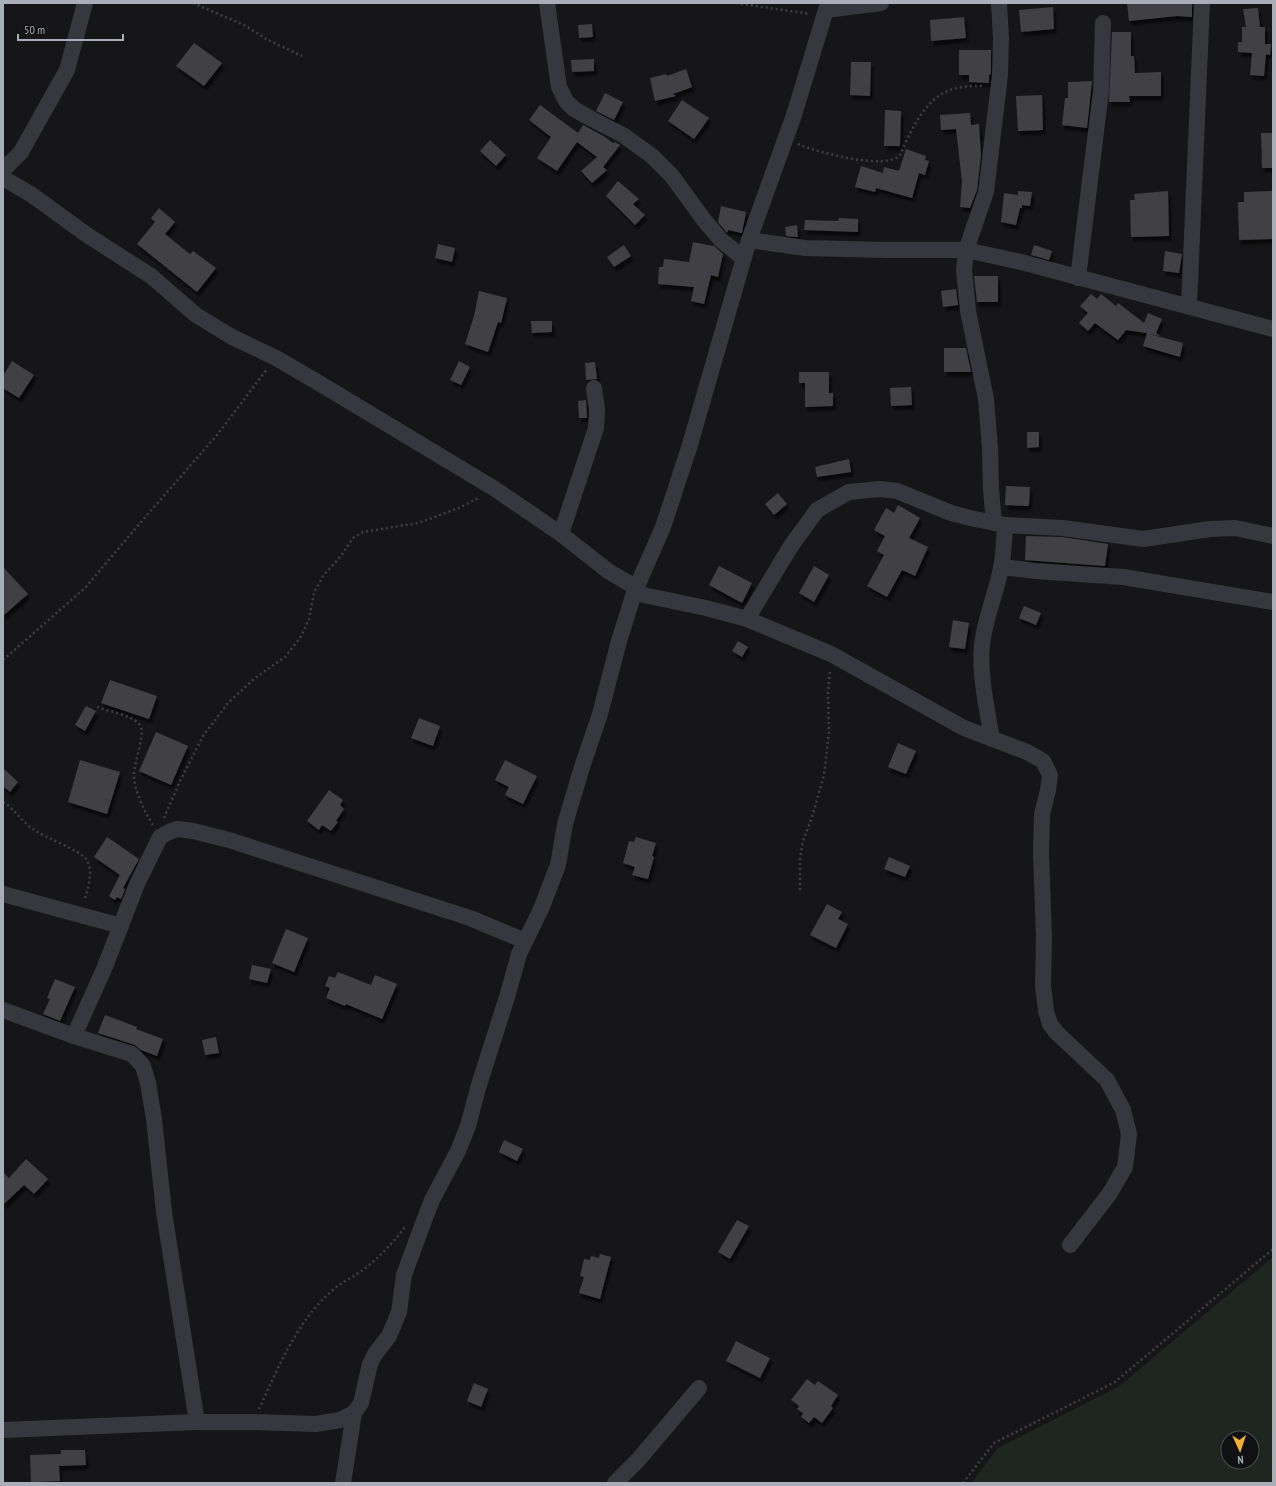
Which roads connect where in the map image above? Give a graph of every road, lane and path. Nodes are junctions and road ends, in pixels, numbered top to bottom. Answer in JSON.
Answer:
{"nodes":[{"id":1,"x":85,"y":3,"type":"edge"},
{"id":2,"x":193,"y":3,"type":"edge"},
{"id":3,"x":547,"y":3,"type":"edge"},
{"id":4,"x":736,"y":3,"type":"edge"},
{"id":5,"x":881,"y":3,"type":"edge"},
{"id":6,"x":999,"y":3,"type":"edge"},
{"id":7,"x":1202,"y":3,"type":"edge"},
{"id":8,"x":826,"y":10,"type":"edge"},
{"id":9,"x":1103,"y":23,"type":"dead end"},
{"id":10,"x":302,"y":56,"type":"dead end"},
{"id":11,"x":998,"y":86,"type":"junction"},
{"id":12,"x":785,"y":138,"type":"junction"},
{"id":13,"x":3,"y":170,"type":"edge"},
{"id":14,"x":3,"y":178,"type":"edge"},
{"id":15,"x":749,"y":240,"type":"junction"},
{"id":16,"x":966,"y":250,"type":"junction"},
{"id":17,"x":743,"y":258,"type":"junction"},
{"id":18,"x":1078,"y":278,"type":"junction"},
{"id":19,"x":1189,"y":306,"type":"junction"},
{"id":20,"x":1273,"y":330,"type":"edge"},
{"id":21,"x":276,"y":358,"type":"junction"},
{"id":22,"x":594,"y":388,"type":"dead end"},
{"id":23,"x":495,"y":489,"type":"junction"},
{"id":24,"x":999,"y":524,"type":"junction"},
{"id":25,"x":561,"y":534,"type":"junction"},
{"id":26,"x":1273,"y":536,"type":"edge"},
{"id":27,"x":1002,"y":567,"type":"junction"},
{"id":28,"x":635,"y":591,"type":"junction"},
{"id":29,"x":1273,"y":602,"type":"edge"},
{"id":30,"x":747,"y":619,"type":"junction"},
{"id":31,"x":831,"y":654,"type":"junction"},
{"id":32,"x":3,"y":660,"type":"edge"},
{"id":33,"x":97,"y":707,"type":"dead end"},
{"id":34,"x":992,"y":739,"type":"junction"},
{"id":35,"x":3,"y":802,"type":"edge"},
{"id":36,"x":159,"y":835,"type":"junction"},
{"id":37,"x":800,"y":890,"type":"dead end"},
{"id":38,"x":3,"y":894,"type":"edge"},
{"id":39,"x":79,"y":914,"type":"junction"},
{"id":40,"x":121,"y":926,"type":"junction"},
{"id":41,"x":525,"y":941,"type":"junction"},
{"id":42,"x":3,"y":1010,"type":"edge"},
{"id":43,"x":74,"y":1036,"type":"junction"},
{"id":44,"x":407,"y":1224,"type":"dead end"},
{"id":45,"x":1070,"y":1245,"type":"dead end"},
{"id":46,"x":1273,"y":1248,"type":"edge"},
{"id":47,"x":699,"y":1388,"type":"dead end"},
{"id":48,"x":354,"y":1413,"type":"junction"},
{"id":49,"x":197,"y":1422,"type":"junction"},
{"id":50,"x":253,"y":1422,"type":"junction"},
{"id":51,"x":3,"y":1430,"type":"edge"},
{"id":52,"x":343,"y":1483,"type":"edge"},
{"id":53,"x":615,"y":1483,"type":"edge"},
{"id":54,"x":963,"y":1483,"type":"edge"}],
"edges":[{"from":1,"to":13,"type":"street"},
{"from":2,"to":10,"type":"path"},
{"from":3,"to":17,"type":"street"},
{"from":4,"to":8,"type":"path"},
{"from":5,"to":8,"type":"street"},
{"from":6,"to":11,"type":"street"},
{"from":7,"to":19,"type":"street"},
{"from":8,"to":12,"type":"street"},
{"from":9,"to":18,"type":"street"},
{"from":11,"to":12,"type":"path"},
{"from":11,"to":16,"type":"street"},
{"from":12,"to":15,"type":"street"},
{"from":14,"to":21,"type":"street"},
{"from":15,"to":16,"type":"street"},
{"from":15,"to":17,"type":"street"},
{"from":16,"to":18,"type":"street"},
{"from":16,"to":24,"type":"street"},
{"from":17,"to":28,"type":"street"},
{"from":18,"to":19,"type":"street"},
{"from":19,"to":20,"type":"street"},
{"from":21,"to":23,"type":"street"},
{"from":21,"to":32,"type":"path"},
{"from":22,"to":25,"type":"street"},
{"from":23,"to":25,"type":"street"},
{"from":23,"to":36,"type":"path"},
{"from":24,"to":26,"type":"street"},
{"from":24,"to":27,"type":"street"},
{"from":24,"to":30,"type":"street"},
{"from":25,"to":28,"type":"street"},
{"from":27,"to":29,"type":"street"},
{"from":27,"to":34,"type":"street"},
{"from":28,"to":30,"type":"street"},
{"from":28,"to":41,"type":"street"},
{"from":30,"to":31,"type":"street"},
{"from":31,"to":34,"type":"street"},
{"from":31,"to":37,"type":"path"},
{"from":33,"to":36,"type":"path"},
{"from":34,"to":45,"type":"street"},
{"from":35,"to":39,"type":"path"},
{"from":36,"to":40,"type":"street"},
{"from":36,"to":41,"type":"street"},
{"from":38,"to":39,"type":"street"},
{"from":39,"to":40,"type":"street"},
{"from":40,"to":43,"type":"street"},
{"from":41,"to":48,"type":"street"},
{"from":42,"to":43,"type":"street"},
{"from":43,"to":49,"type":"street"},
{"from":44,"to":50,"type":"path"},
{"from":46,"to":54,"type":"path"},
{"from":47,"to":53,"type":"street"},
{"from":48,"to":50,"type":"street"},
{"from":48,"to":52,"type":"street"},
{"from":49,"to":50,"type":"street"},
{"from":49,"to":51,"type":"street"}]}
